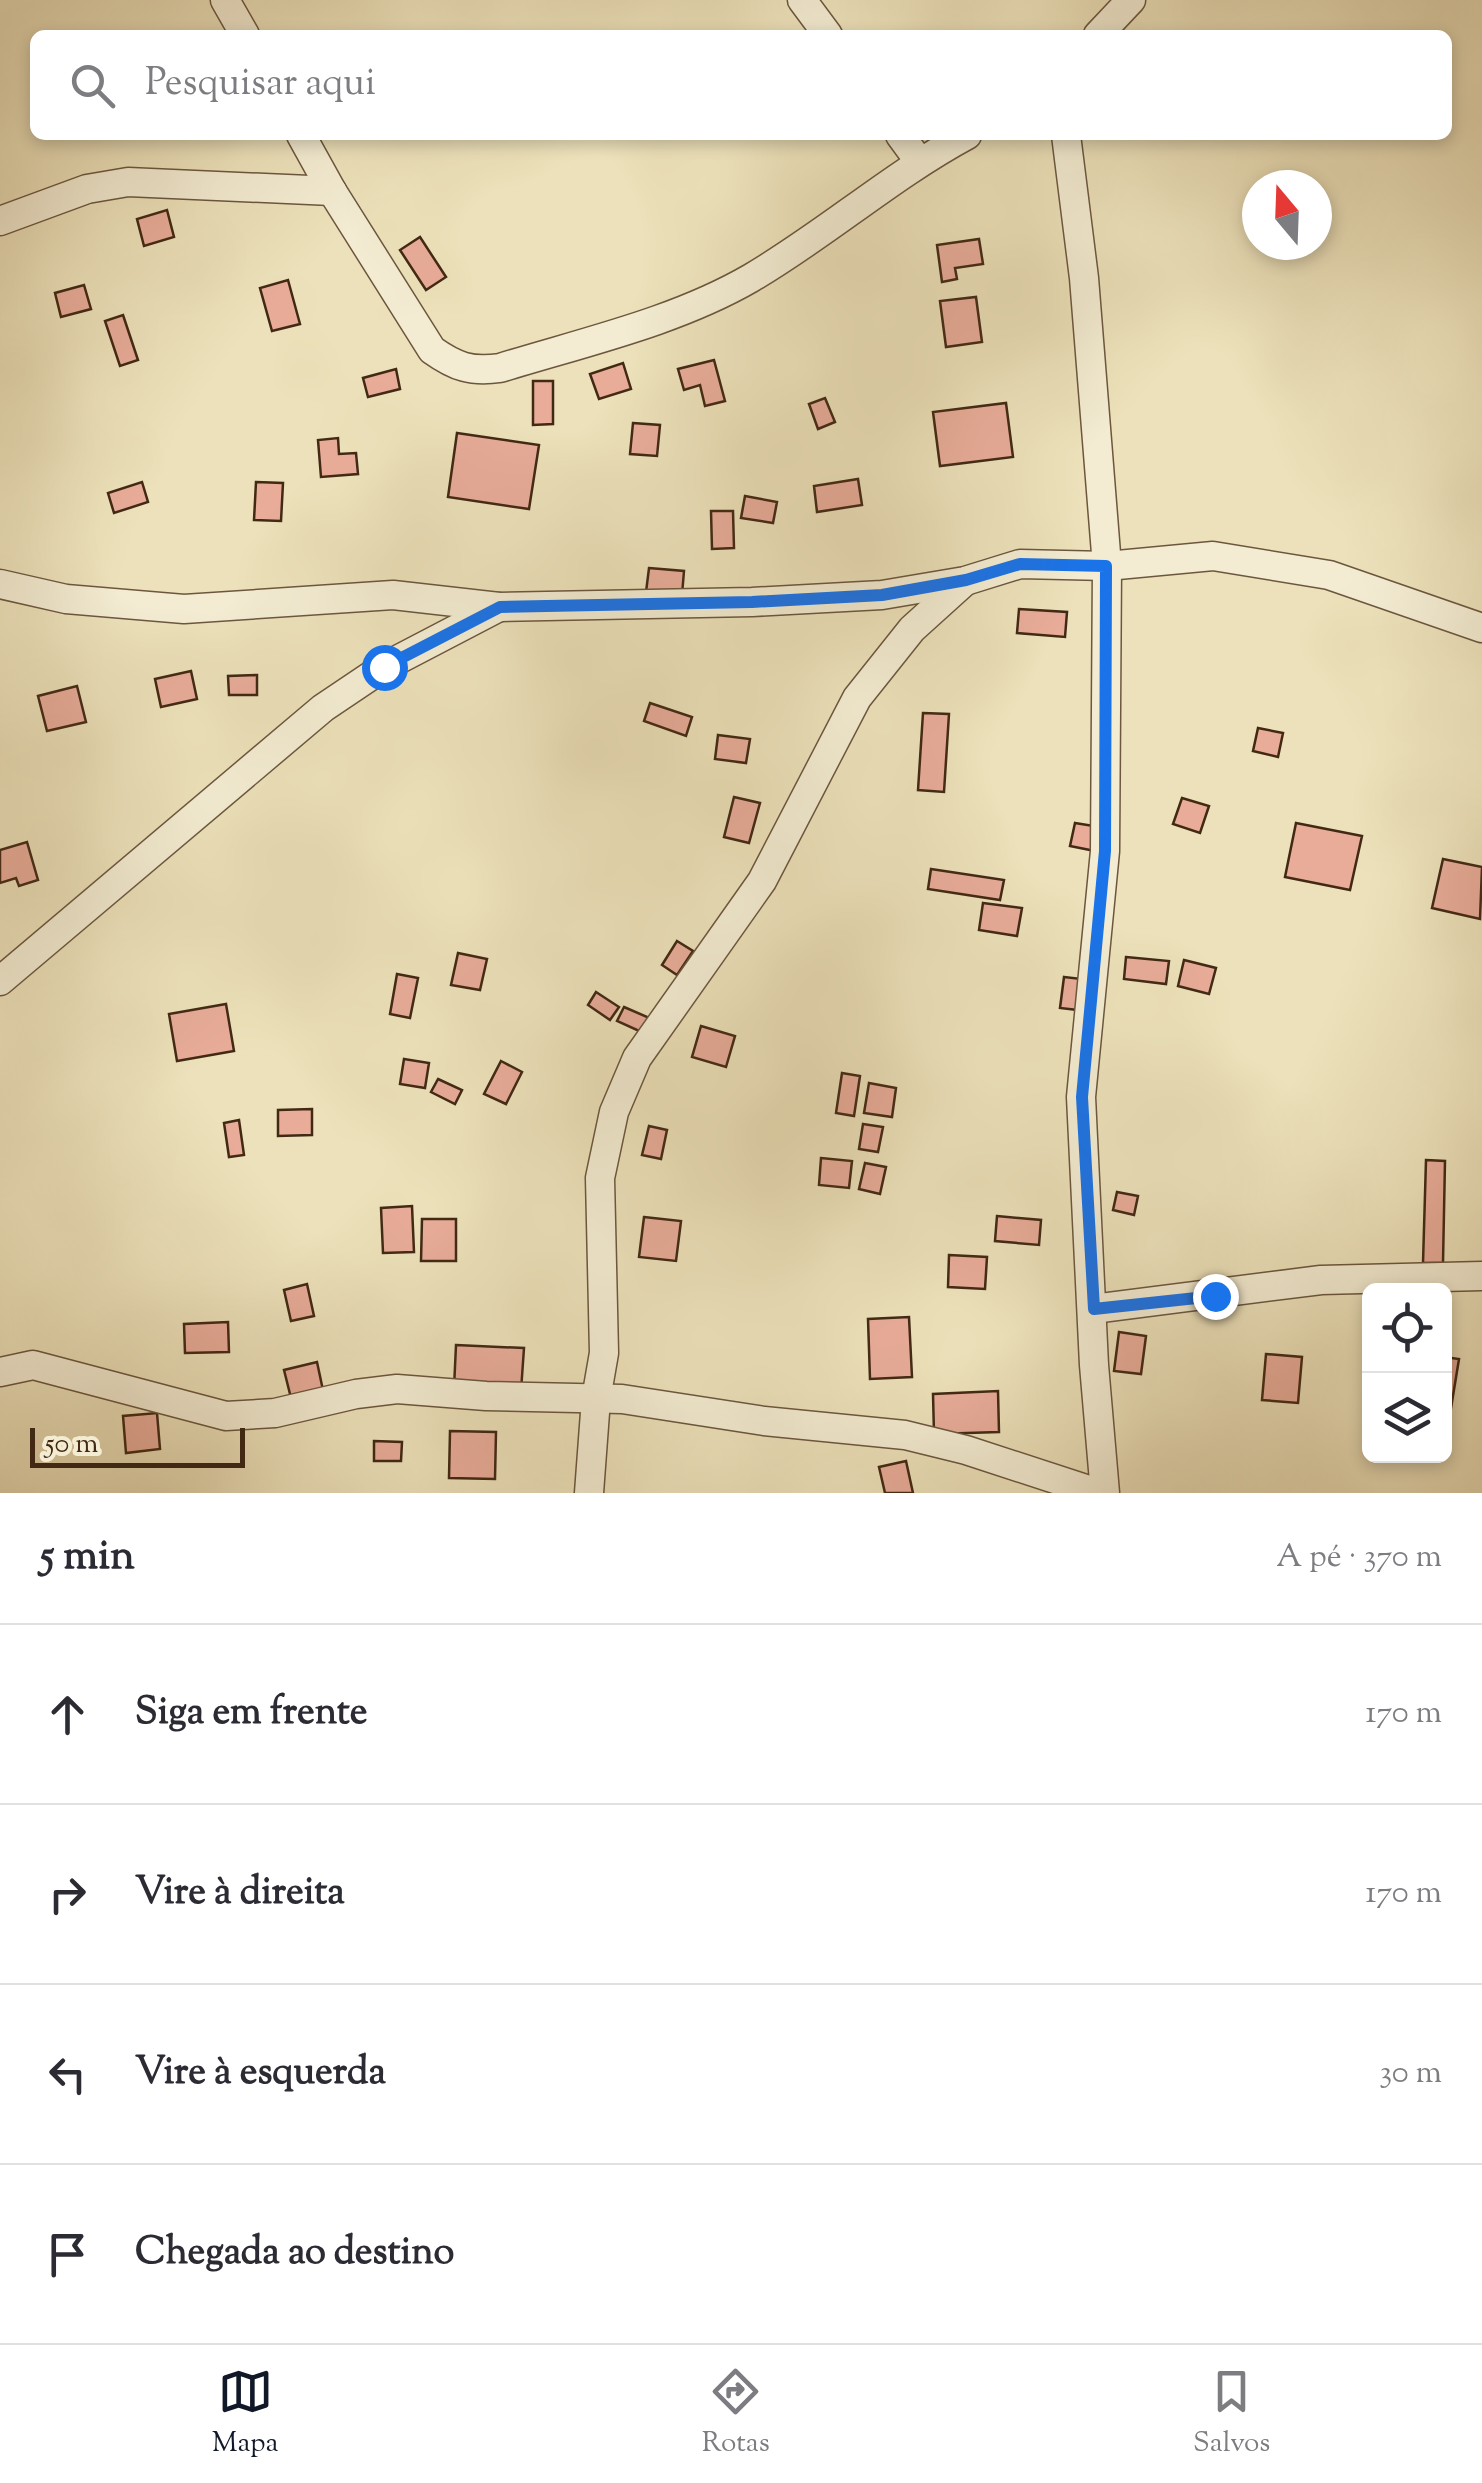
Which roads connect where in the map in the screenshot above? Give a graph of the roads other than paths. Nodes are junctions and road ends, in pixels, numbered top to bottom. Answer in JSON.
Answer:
{"nodes":[{"id":1,"x":225,"y":0,"type":"edge"},
{"id":2,"x":802,"y":0,"type":"edge"},
{"id":3,"x":1132,"y":0,"type":"edge"},
{"id":4,"x":242,"y":30,"type":"edge"},
{"id":5,"x":824,"y":30,"type":"edge"},
{"id":6,"x":1103,"y":30,"type":"edge"},
{"id":7,"x":304,"y":140,"type":"edge"},
{"id":8,"x":904,"y":140,"type":"edge"},
{"id":9,"x":958,"y":140,"type":"edge"},
{"id":10,"x":1067,"y":140,"type":"edge"},
{"id":11,"x":919,"y":161,"type":"junction"},
{"id":12,"x":332,"y":191,"type":"junction"},
{"id":13,"x":0,"y":220,"type":"edge"},
{"id":14,"x":1106,"y":566,"type":"junction"},
{"id":15,"x":966,"y":580,"type":"junction"},
{"id":16,"x":0,"y":584,"type":"edge"},
{"id":17,"x":500,"y":607,"type":"junction"},
{"id":18,"x":1482,"y":628,"type":"edge"},
{"id":19,"x":0,"y":981,"type":"edge"},
{"id":20,"x":1482,"y":1276,"type":"edge"},
{"id":21,"x":1094,"y":1309,"type":"junction"},
{"id":22,"x":0,"y":1372,"type":"edge"},
{"id":23,"x":596,"y":1399,"type":"junction"},
{"id":24,"x":589,"y":1493,"type":"edge"},
{"id":25,"x":1101,"y":1493,"type":"edge"}],
"edges":[{"from":1,"to":4,"type":"street"},
{"from":2,"to":5,"type":"street"},
{"from":3,"to":6,"type":"street"},
{"from":7,"to":12,"type":"street"},
{"from":8,"to":11,"type":"street"},
{"from":9,"to":11,"type":"street"},
{"from":10,"to":14,"type":"street"},
{"from":11,"to":12,"type":"street"},
{"from":12,"to":13,"type":"street"},
{"from":14,"to":15,"type":"street"},
{"from":14,"to":18,"type":"street"},
{"from":14,"to":21,"type":"street"},
{"from":15,"to":17,"type":"street"},
{"from":15,"to":23,"type":"street"},
{"from":16,"to":17,"type":"street"},
{"from":17,"to":19,"type":"street"},
{"from":20,"to":21,"type":"street"},
{"from":21,"to":25,"type":"street"},
{"from":22,"to":23,"type":"street"},
{"from":23,"to":24,"type":"street"},
{"from":23,"to":25,"type":"street"}]}
